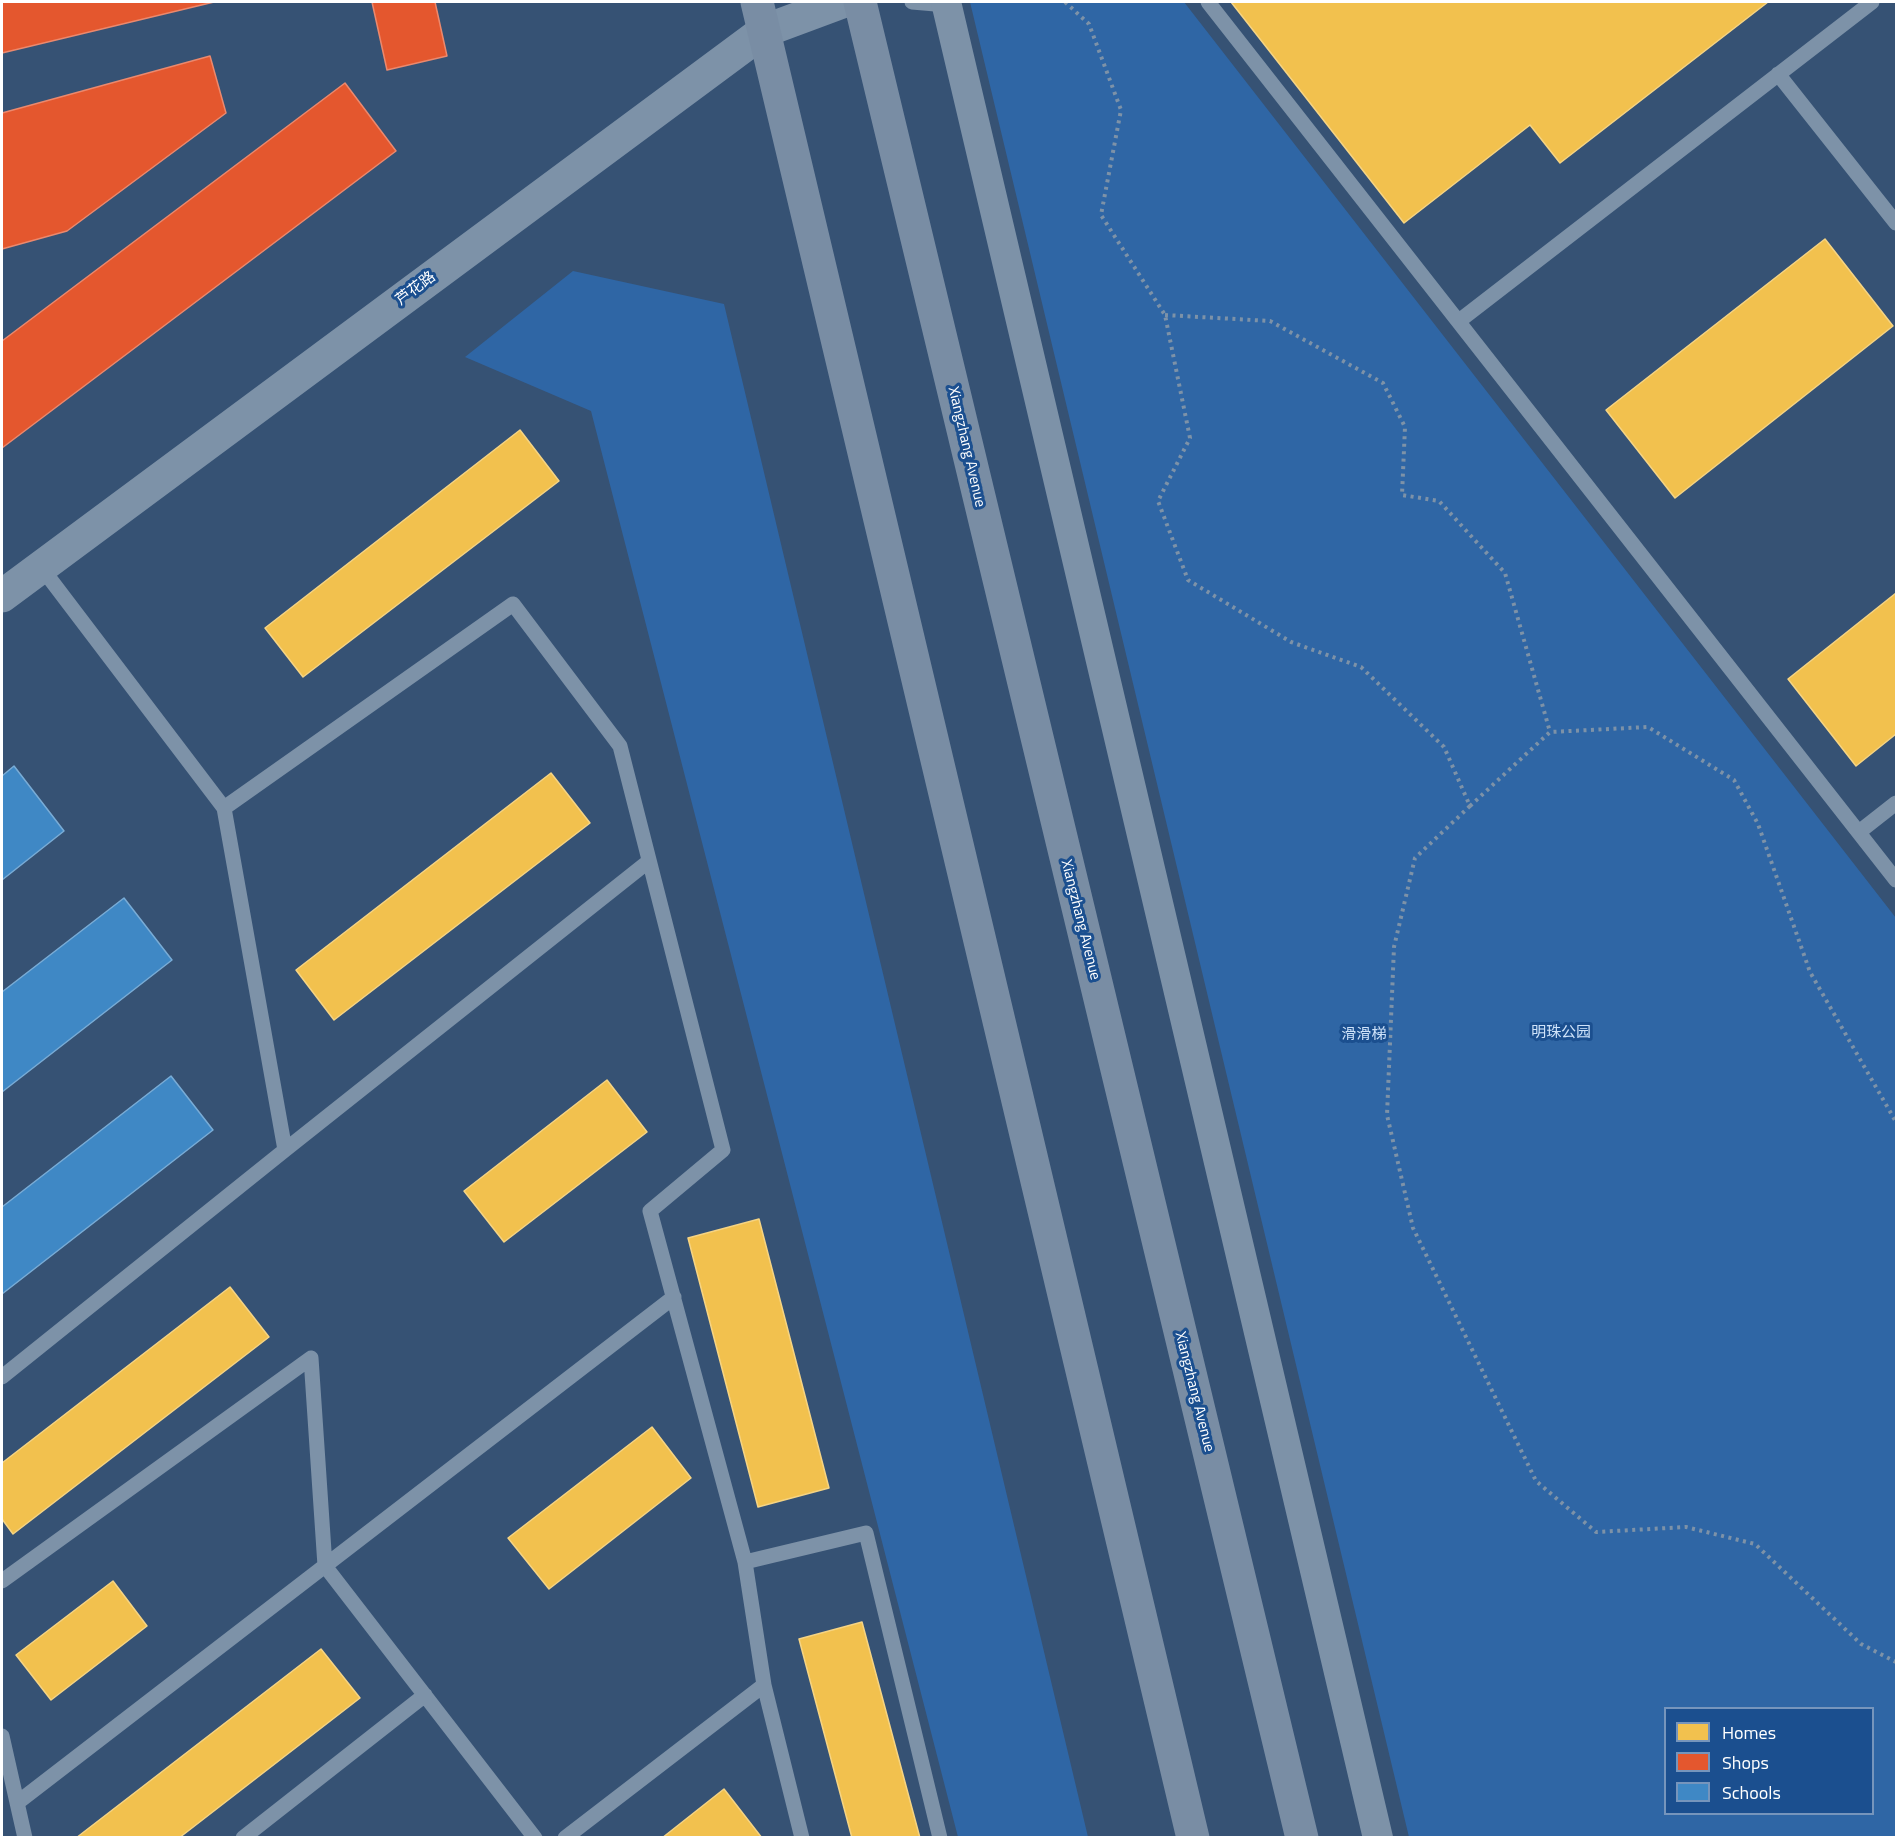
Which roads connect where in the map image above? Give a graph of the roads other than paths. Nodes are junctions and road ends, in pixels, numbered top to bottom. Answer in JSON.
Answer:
{"nodes":[{"id":1,"x":842,"y":2,"type":"edge"},
{"id":2,"x":860,"y":2,"type":"edge"},
{"id":3,"x":912,"y":2,"type":"edge"},
{"id":4,"x":1208,"y":2,"type":"edge"},
{"id":5,"x":1872,"y":2,"type":"edge"},
{"id":6,"x":949,"y":3,"type":"edge"},
{"id":7,"x":761,"y":16,"type":"edge"},
{"id":8,"x":1778,"y":74,"type":"junction"},
{"id":9,"x":1896,"y":223,"type":"edge"},
{"id":10,"x":1459,"y":321,"type":"junction"},
{"id":11,"x":41,"y":567,"type":"junction"},
{"id":12,"x":2,"y":596,"type":"edge"},
{"id":13,"x":1896,"y":803,"type":"edge"},
{"id":14,"x":224,"y":808,"type":"junction"},
{"id":15,"x":1859,"y":832,"type":"junction"},
{"id":16,"x":650,"y":861,"type":"junction"},
{"id":17,"x":1896,"y":880,"type":"edge"},
{"id":18,"x":285,"y":1150,"type":"junction"},
{"id":19,"x":674,"y":1297,"type":"junction"},
{"id":20,"x":2,"y":1377,"type":"edge"},
{"id":21,"x":745,"y":1562,"type":"junction"},
{"id":22,"x":325,"y":1566,"type":"junction"},
{"id":23,"x":2,"y":1581,"type":"edge"},
{"id":24,"x":764,"y":1685,"type":"junction"},
{"id":25,"x":425,"y":1695,"type":"junction"},
{"id":26,"x":2,"y":1736,"type":"edge"},
{"id":27,"x":17,"y":1803,"type":"junction"},
{"id":28,"x":26,"y":1838,"type":"edge"},
{"id":29,"x":243,"y":1838,"type":"edge"},
{"id":30,"x":535,"y":1838,"type":"edge"},
{"id":31,"x":565,"y":1838,"type":"edge"},
{"id":32,"x":802,"y":1838,"type":"edge"},
{"id":33,"x":940,"y":1838,"type":"edge"},
{"id":34,"x":1193,"y":1838,"type":"edge"},
{"id":35,"x":1302,"y":1838,"type":"edge"},
{"id":36,"x":1378,"y":1838,"type":"edge"}],
"edges":[{"from":1,"to":7,"type":"street","name":"芦花路"},
{"from":2,"to":35,"type":"main road","name":"Xiangzhang Avenue"},
{"from":3,"to":6,"type":"lane"},
{"from":4,"to":10,"type":"lane"},
{"from":5,"to":8,"type":"lane"},
{"from":6,"to":36,"type":"street"},
{"from":7,"to":11,"type":"street","name":"芦花路"},
{"from":7,"to":34,"type":"main road"},
{"from":8,"to":9,"type":"lane"},
{"from":8,"to":10,"type":"lane"},
{"from":10,"to":15,"type":"lane"},
{"from":11,"to":12,"type":"street","name":"芦花路"},
{"from":11,"to":14,"type":"lane"},
{"from":13,"to":15,"type":"lane"},
{"from":14,"to":16,"type":"lane"},
{"from":14,"to":18,"type":"lane"},
{"from":15,"to":17,"type":"lane"},
{"from":16,"to":18,"type":"lane"},
{"from":16,"to":19,"type":"lane"},
{"from":18,"to":20,"type":"lane"},
{"from":19,"to":21,"type":"lane"},
{"from":19,"to":22,"type":"lane"},
{"from":21,"to":24,"type":"lane"},
{"from":21,"to":33,"type":"lane"},
{"from":22,"to":23,"type":"lane"},
{"from":22,"to":25,"type":"lane"},
{"from":22,"to":27,"type":"lane"},
{"from":24,"to":31,"type":"lane"},
{"from":24,"to":32,"type":"lane"},
{"from":25,"to":29,"type":"lane"},
{"from":25,"to":30,"type":"lane"},
{"from":26,"to":27,"type":"lane"},
{"from":27,"to":28,"type":"lane"}]}
